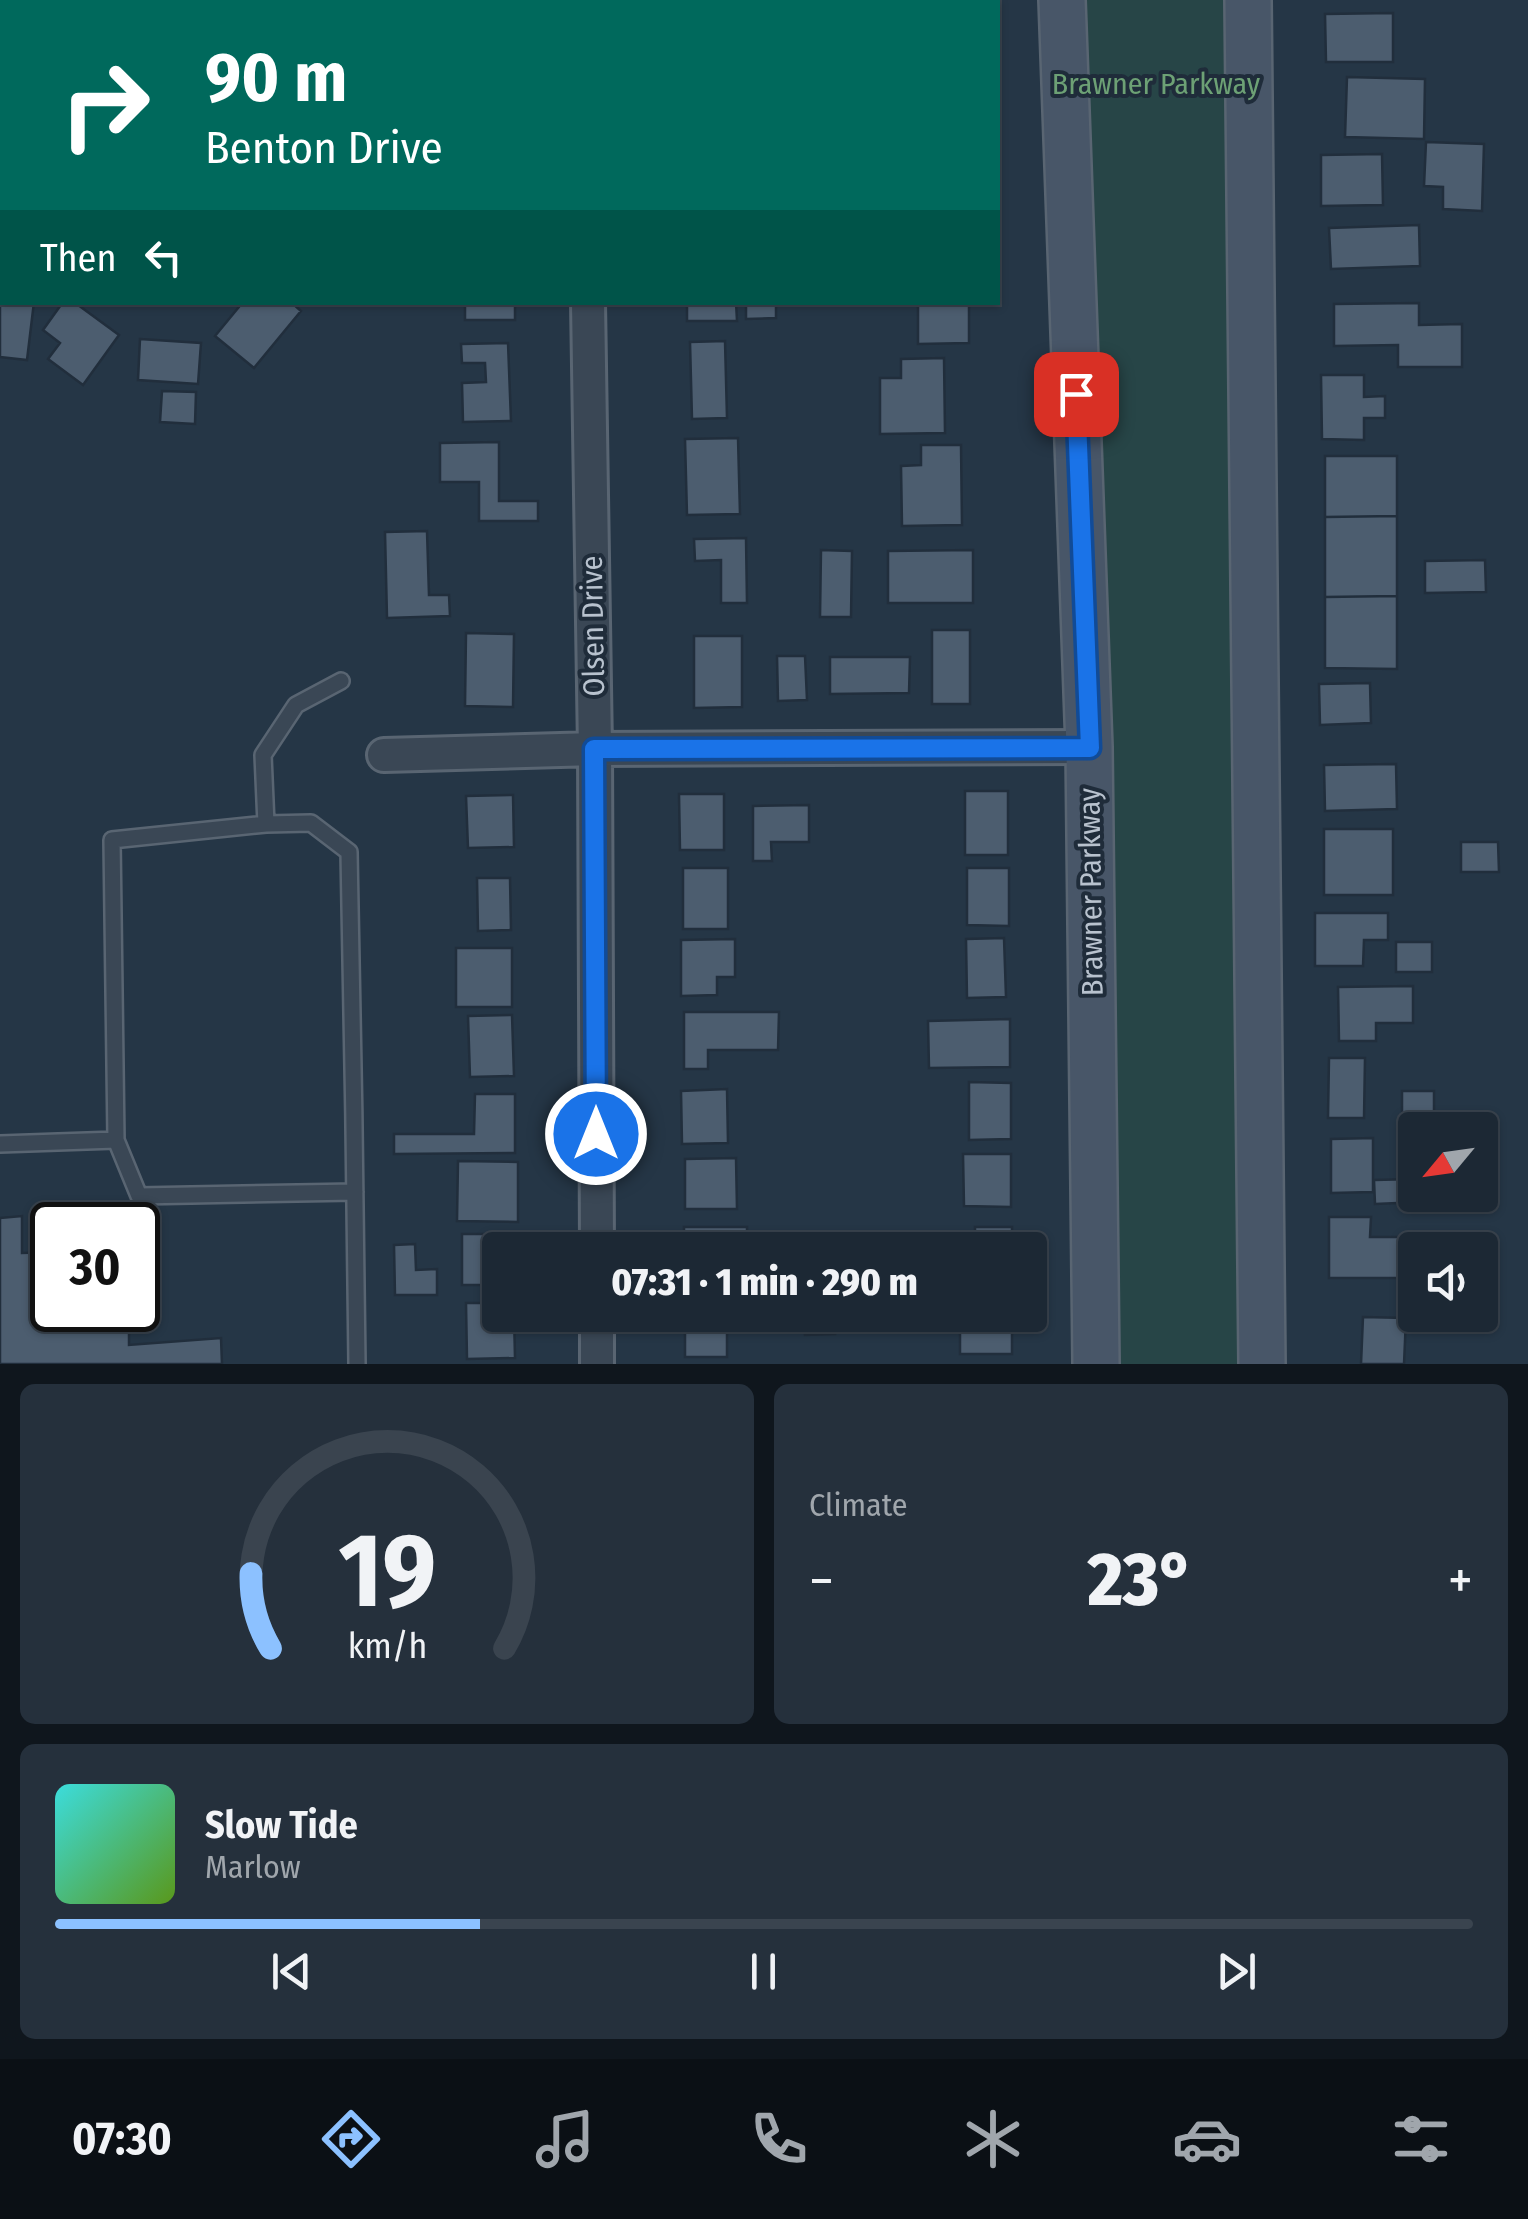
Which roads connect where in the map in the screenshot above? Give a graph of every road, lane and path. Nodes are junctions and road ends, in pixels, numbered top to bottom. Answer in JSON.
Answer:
{"nodes":[{"id":1,"x":1062,"y":0,"type":"edge"},
{"id":2,"x":1248,"y":0,"type":"edge"},
{"id":3,"x":588,"y":305,"type":"edge"},
{"id":4,"x":341,"y":681,"type":"dead end"},
{"id":5,"x":1090,"y":748,"type":"junction"},
{"id":6,"x":594,"y":749,"type":"junction"},
{"id":7,"x":384,"y":755,"type":"dead end"},
{"id":8,"x":266,"y":824,"type":"junction"},
{"id":9,"x":116,"y":1140,"type":"junction"},
{"id":10,"x":0,"y":1144,"type":"edge"},
{"id":11,"x":355,"y":1192,"type":"junction"},
{"id":12,"x":596,"y":1232,"type":"edge"},
{"id":13,"x":597,"y":1332,"type":"edge"},
{"id":14,"x":357,"y":1364,"type":"edge"},
{"id":15,"x":597,"y":1364,"type":"edge"},
{"id":16,"x":1096,"y":1364,"type":"edge"},
{"id":17,"x":1262,"y":1364,"type":"edge"}],
"edges":[{"from":1,"to":5,"type":"street","name":"Brawner Parkway"},
{"from":2,"to":17,"type":"street"},
{"from":3,"to":6,"type":"street","name":"Olsen Drive"},
{"from":4,"to":8,"type":"lane"},
{"from":5,"to":6,"type":"street"},
{"from":5,"to":16,"type":"street","name":"Brawner Parkway"},
{"from":6,"to":7,"type":"street"},
{"from":6,"to":12,"type":"street","name":"Olsen Drive"},
{"from":8,"to":9,"type":"lane"},
{"from":8,"to":11,"type":"lane"},
{"from":9,"to":10,"type":"lane"},
{"from":9,"to":11,"type":"lane"},
{"from":11,"to":14,"type":"lane"},
{"from":13,"to":15,"type":"street"}]}
